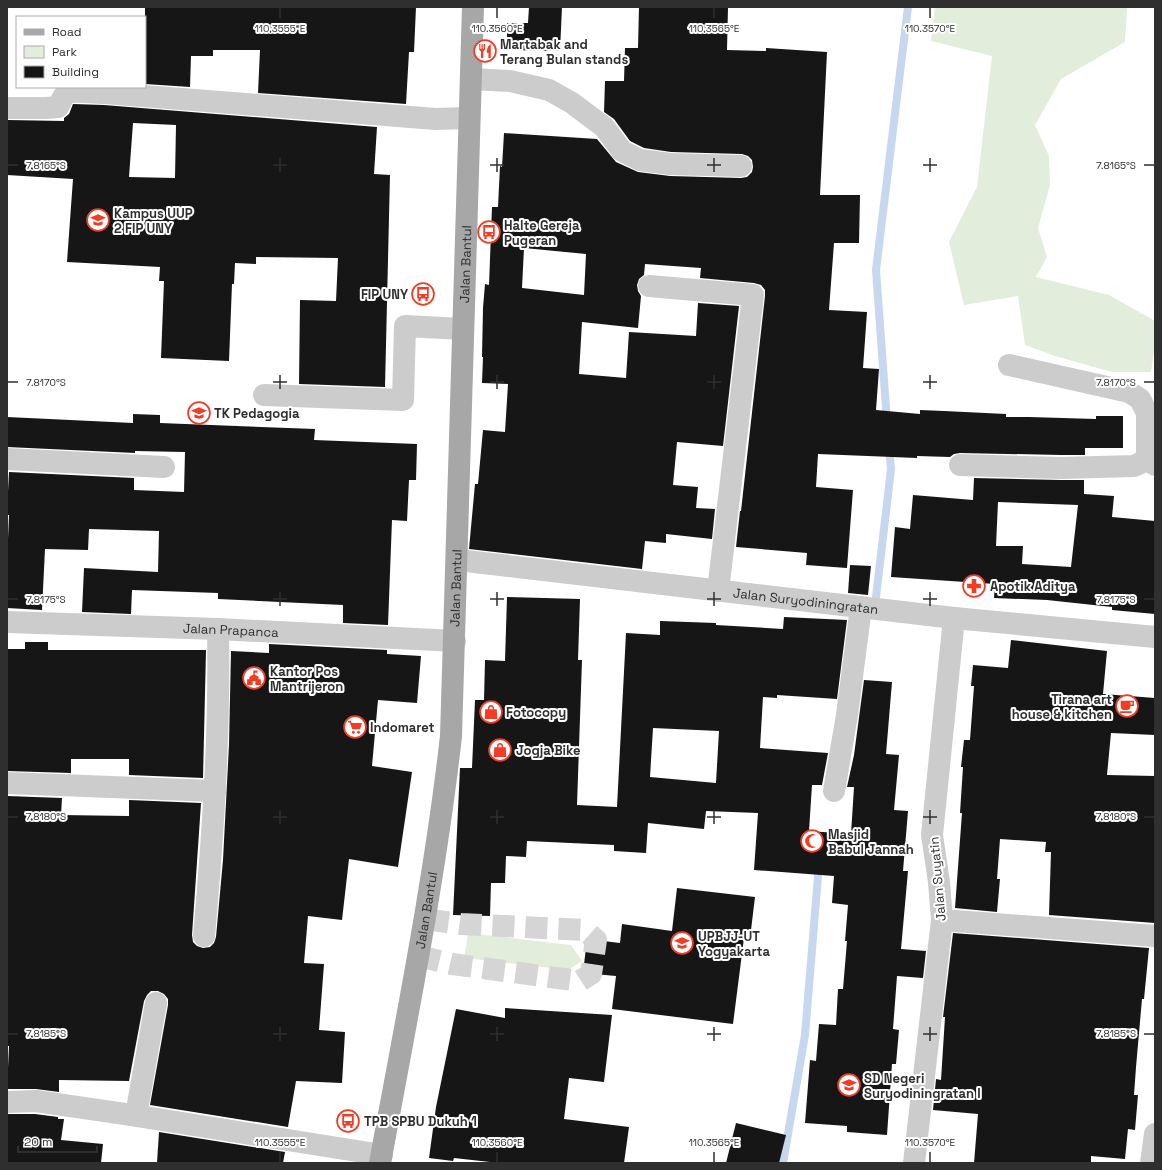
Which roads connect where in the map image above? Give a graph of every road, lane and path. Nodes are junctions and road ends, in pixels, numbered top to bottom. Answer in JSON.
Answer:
{"nodes":[{"id":1,"x":473,"y":7,"type":"edge"},
{"id":2,"x":471,"y":79,"type":"junction"},
{"id":3,"x":7,"y":108,"type":"edge"},
{"id":4,"x":469,"y":118,"type":"junction"},
{"id":5,"x":741,"y":166,"type":"dead end"},
{"id":6,"x":649,"y":286,"type":"dead end"},
{"id":7,"x":462,"y":329,"type":"junction"},
{"id":8,"x":1009,"y":365,"type":"dead end"},
{"id":9,"x":264,"y":395,"type":"dead end"},
{"id":10,"x":7,"y":459,"type":"edge"},
{"id":11,"x":1151,"y":463,"type":"edge"},
{"id":12,"x":960,"y":465,"type":"dead end"},
{"id":13,"x":164,"y":467,"type":"dead end"},
{"id":14,"x":457,"y":560,"type":"junction"},
{"id":15,"x":718,"y":591,"type":"junction"},
{"id":16,"x":861,"y":607,"type":"junction"},
{"id":17,"x":954,"y":618,"type":"junction"},
{"id":18,"x":7,"y":622,"type":"edge"},
{"id":19,"x":218,"y":629,"type":"junction"},
{"id":20,"x":1155,"y":637,"type":"edge"},
{"id":21,"x":455,"y":641,"type":"junction"},
{"id":22,"x":7,"y":783,"type":"edge"},
{"id":23,"x":215,"y":791,"type":"junction"},
{"id":24,"x":834,"y":791,"type":"dead end"},
{"id":25,"x":942,"y":920,"type":"junction"},
{"id":26,"x":204,"y":936,"type":"dead end"},
{"id":27,"x":1155,"y":936,"type":"edge"},
{"id":28,"x":156,"y":1003,"type":"dead end"},
{"id":29,"x":7,"y":1102,"type":"edge"},
{"id":30,"x":136,"y":1115,"type":"junction"},
{"id":31,"x":1155,"y":1134,"type":"edge"},
{"id":32,"x":381,"y":1159,"type":"edge"},
{"id":33,"x":914,"y":1163,"type":"edge"},
{"id":34,"x":1151,"y":1163,"type":"edge"}],
"edges":[{"from":1,"to":2,"type":"main road","name":"Jalan Bantul"},
{"from":2,"to":4,"type":"main road","name":"Jalan Bantul"},
{"from":2,"to":5,"type":"street"},
{"from":3,"to":4,"type":"street"},
{"from":4,"to":7,"type":"main road","name":"Jalan Bantul"},
{"from":6,"to":15,"type":"street"},
{"from":7,"to":9,"type":"street"},
{"from":7,"to":14,"type":"main road","name":"Jalan Bantul"},
{"from":8,"to":11,"type":"street"},
{"from":10,"to":13,"type":"street"},
{"from":11,"to":12,"type":"street"},
{"from":14,"to":15,"type":"street","name":"Jalan Suryodiningratan"},
{"from":14,"to":21,"type":"main road","name":"Jalan Bantul"},
{"from":15,"to":16,"type":"street","name":"Jalan Suryodiningratan"},
{"from":16,"to":17,"type":"street","name":"Jalan Suryodiningratan"},
{"from":16,"to":24,"type":"street"},
{"from":17,"to":20,"type":"street","name":"Jalan Suryodiningratan"},
{"from":17,"to":25,"type":"street","name":"Jalan Suyatin"},
{"from":18,"to":19,"type":"street","name":"Jalan Prapanca"},
{"from":19,"to":21,"type":"street","name":"Jalan Prapanca"},
{"from":19,"to":23,"type":"street"},
{"from":21,"to":32,"type":"main road","name":"Jalan Bantul"},
{"from":22,"to":23,"type":"street"},
{"from":23,"to":26,"type":"street"},
{"from":25,"to":27,"type":"street"},
{"from":25,"to":33,"type":"street","name":"Jalan Suyatin"},
{"from":28,"to":30,"type":"street"},
{"from":29,"to":30,"type":"street"},
{"from":30,"to":32,"type":"street"},
{"from":31,"to":34,"type":"street"}]}
